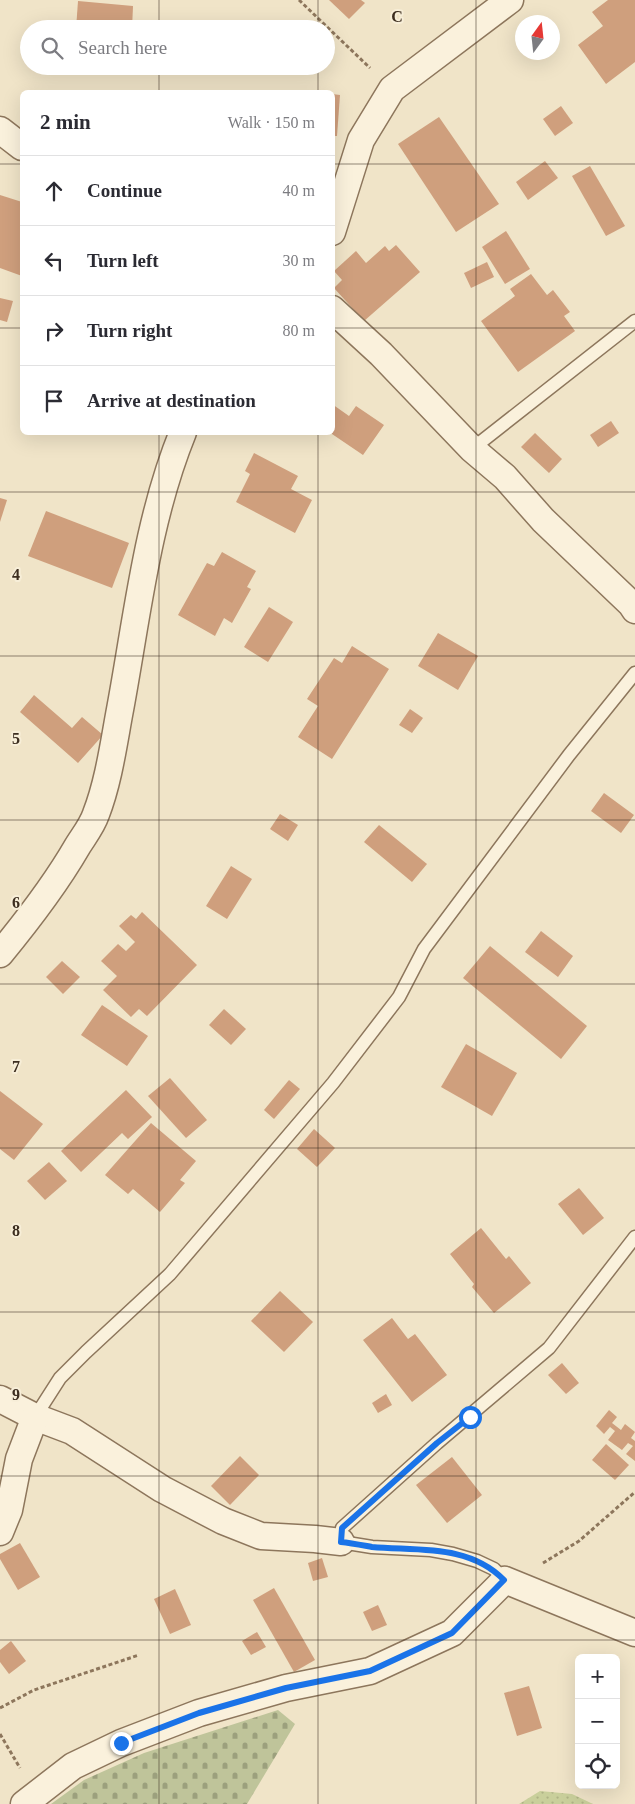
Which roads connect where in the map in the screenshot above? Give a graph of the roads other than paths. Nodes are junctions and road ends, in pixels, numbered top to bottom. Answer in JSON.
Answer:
{"nodes":[{"id":1,"x":510,"y":0,"type":"edge"},
{"id":2,"x":0,"y":130,"type":"edge"},
{"id":3,"x":20,"y":145,"type":"edge"},
{"id":4,"x":335,"y":222,"type":"edge"},
{"id":5,"x":335,"y":312,"type":"edge"},
{"id":6,"x":635,"y":321,"type":"edge"},
{"id":7,"x":183,"y":435,"type":"edge"},
{"id":8,"x":472,"y":450,"type":"junction"},
{"id":9,"x":635,"y":610,"type":"edge"},
{"id":10,"x":635,"y":672,"type":"edge"},
{"id":11,"x":0,"y":954,"type":"edge"},
{"id":12,"x":635,"y":1237,"type":"edge"},
{"id":13,"x":0,"y":1398,"type":"edge"},
{"id":14,"x":35,"y":1417,"type":"junction"},
{"id":15,"x":0,"y":1532,"type":"edge"},
{"id":16,"x":341,"y":1542,"type":"junction"},
{"id":17,"x":504,"y":1580,"type":"junction"},
{"id":18,"x":635,"y":1633,"type":"edge"},
{"id":19,"x":29,"y":1799,"type":"edge"}],
"edges":[{"from":1,"to":4,"type":"street"},
{"from":2,"to":3,"type":"street"},
{"from":5,"to":8,"type":"street"},
{"from":6,"to":8,"type":"lane"},
{"from":7,"to":11,"type":"street"},
{"from":8,"to":9,"type":"street"},
{"from":10,"to":14,"type":"lane"},
{"from":12,"to":16,"type":"lane"},
{"from":13,"to":14,"type":"street"},
{"from":14,"to":15,"type":"street"},
{"from":14,"to":16,"type":"street"},
{"from":16,"to":17,"type":"lane"},
{"from":17,"to":18,"type":"street"},
{"from":17,"to":19,"type":"street"}]}
